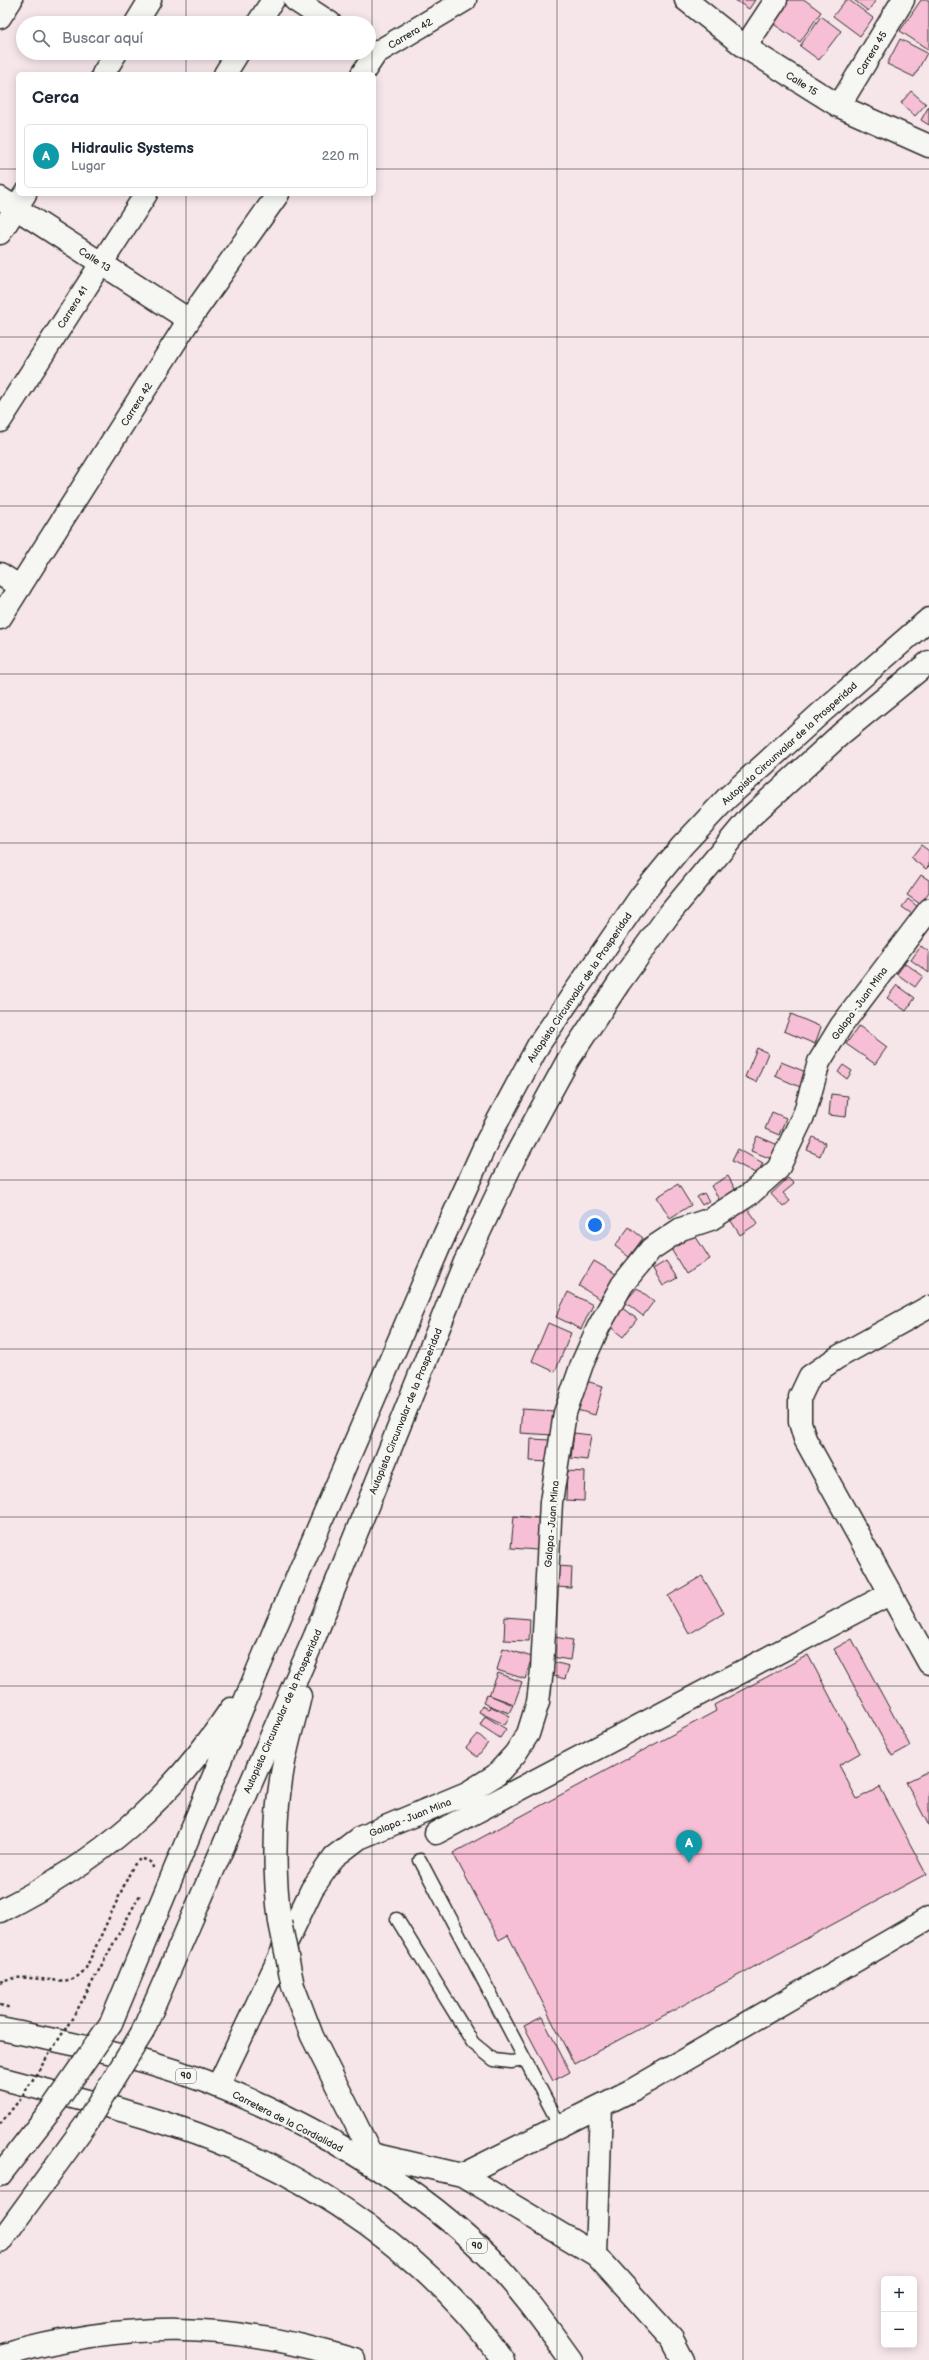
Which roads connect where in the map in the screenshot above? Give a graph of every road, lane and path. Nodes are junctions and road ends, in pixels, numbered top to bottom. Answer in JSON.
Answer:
{"nodes":[{"id":1,"x":11,"y":0,"type":"edge"},
{"id":2,"x":150,"y":0,"type":"edge"},
{"id":3,"x":273,"y":0,"type":"edge"},
{"id":4,"x":295,"y":0,"type":"edge"},
{"id":5,"x":465,"y":0,"type":"edge"},
{"id":6,"x":686,"y":0,"type":"edge"},
{"id":7,"x":776,"y":0,"type":"edge"},
{"id":8,"x":903,"y":0,"type":"edge"},
{"id":9,"x":140,"y":16,"type":"edge"},
{"id":10,"x":263,"y":16,"type":"edge"},
{"id":11,"x":319,"y":16,"type":"edge"},
{"id":12,"x":0,"y":17,"type":"edge"},
{"id":13,"x":745,"y":47,"type":"junction"},
{"id":14,"x":376,"y":49,"type":"edge"},
{"id":15,"x":112,"y":60,"type":"edge"},
{"id":16,"x":234,"y":60,"type":"edge"},
{"id":17,"x":369,"y":60,"type":"edge"},
{"id":18,"x":104,"y":72,"type":"edge"},
{"id":19,"x":226,"y":72,"type":"edge"},
{"id":20,"x":363,"y":72,"type":"edge"},
{"id":21,"x":839,"y":106,"type":"junction"},
{"id":22,"x":929,"y":146,"type":"edge"},
{"id":23,"x":145,"y":196,"type":"edge"},
{"id":24,"x":277,"y":196,"type":"edge"},
{"id":25,"x":14,"y":200,"type":"edge"},
{"id":26,"x":0,"y":234,"type":"edge"},
{"id":27,"x":100,"y":263,"type":"junction"},
{"id":28,"x":189,"y":320,"type":"junction"},
{"id":29,"x":0,"y":421,"type":"edge"},
{"id":30,"x":0,"y":574,"type":"edge"},
{"id":31,"x":20,"y":587,"type":"junction"},
{"id":32,"x":0,"y":618,"type":"edge"},
{"id":33,"x":929,"y":619,"type":"edge"},
{"id":34,"x":929,"y":662,"type":"edge"},
{"id":35,"x":929,"y":910,"type":"edge"},
{"id":36,"x":929,"y":1307,"type":"edge"},
{"id":37,"x":891,"y":1593,"type":"junction"},
{"id":38,"x":278,"y":1624,"type":"junction"},
{"id":39,"x":315,"y":1636,"type":"junction"},
{"id":40,"x":929,"y":1663,"type":"edge"},
{"id":41,"x":436,"y":1833,"type":"dead end"},
{"id":42,"x":420,"y":1860,"type":"dead end"},
{"id":43,"x":153,"y":1872,"type":"dead end"},
{"id":44,"x":143,"y":1890,"type":"dead end"},
{"id":45,"x":0,"y":1911,"type":"edge"},
{"id":46,"x":929,"y":1918,"type":"edge"},
{"id":47,"x":397,"y":1919,"type":"dead end"},
{"id":48,"x":0,"y":1982,"type":"edge"},
{"id":49,"x":0,"y":2029,"type":"edge"},
{"id":50,"x":525,"y":2060,"type":"junction"},
{"id":51,"x":0,"y":2078,"type":"edge"},
{"id":52,"x":218,"y":2086,"type":"junction"},
{"id":53,"x":601,"y":2106,"type":"junction"},
{"id":54,"x":0,"y":2124,"type":"edge"},
{"id":55,"x":560,"y":2126,"type":"junction"},
{"id":56,"x":371,"y":2154,"type":"junction"},
{"id":57,"x":0,"y":2175,"type":"edge"},
{"id":58,"x":462,"y":2175,"type":"junction"},
{"id":59,"x":438,"y":2212,"type":"junction"},
{"id":60,"x":0,"y":2242,"type":"edge"},
{"id":61,"x":596,"y":2255,"type":"junction"},
{"id":62,"x":0,"y":2356,"type":"edge"},
{"id":63,"x":354,"y":2360,"type":"edge"},
{"id":64,"x":503,"y":2360,"type":"edge"},
{"id":65,"x":571,"y":2360,"type":"edge"},
{"id":66,"x":683,"y":2360,"type":"edge"}],
"edges":[{"from":1,"to":12,"type":"main road"},
{"from":2,"to":9,"type":"main road"},
{"from":3,"to":10,"type":"main road"},
{"from":4,"to":11,"type":"main road"},
{"from":5,"to":14,"type":"main road","name":"Carrera 42"},
{"from":6,"to":13,"type":"main road","name":"Calle 15"},
{"from":7,"to":13,"type":"main road"},
{"from":8,"to":21,"type":"main road","name":"Carrera 45"},
{"from":13,"to":21,"type":"main road","name":"Calle 15"},
{"from":15,"to":18,"type":"main road"},
{"from":16,"to":19,"type":"main road"},
{"from":17,"to":20,"type":"main road","name":"Carrera 42"},
{"from":21,"to":22,"type":"main road","name":"Calle 15"},
{"from":23,"to":27,"type":"main road","name":"Carrera 41"},
{"from":24,"to":28,"type":"main road","name":"Carrera 42"},
{"from":25,"to":26,"type":"main road"},
{"from":25,"to":27,"type":"main road","name":"Calle 13"},
{"from":27,"to":28,"type":"main road","name":"Calle 13"},
{"from":27,"to":29,"type":"main road","name":"Carrera 41"},
{"from":28,"to":31,"type":"main road","name":"Carrera 42"},
{"from":30,"to":31,"type":"main road"},
{"from":31,"to":32,"type":"main road","name":"Carrera 42"},
{"from":33,"to":38,"type":"main road","name":"Autopista Circunvalar de la Prosperidad"},
{"from":34,"to":39,"type":"main road","name":"Autopista Circunvalar de la Prosperidad"},
{"from":35,"to":52,"type":"main road","name":"Galapa - Juan Mina"},
{"from":36,"to":37,"type":"main road"},
{"from":37,"to":40,"type":"main road"},
{"from":37,"to":41,"type":"main road"},
{"from":38,"to":45,"type":"main road"},
{"from":38,"to":57,"type":"main road","name":"Autopista Circunvalar de la Prosperidad","bridge":true},
{"from":39,"to":56,"type":"main road","bridge":true},
{"from":39,"to":60,"type":"main road","name":"Autopista Circunvalar de la Prosperidad","bridge":true},
{"from":42,"to":50,"type":"lane"},
{"from":43,"to":48,"type":"path"},
{"from":44,"to":54,"type":"path","bridge":true},
{"from":46,"to":53,"type":"main road"},
{"from":47,"to":50,"type":"lane"},
{"from":49,"to":52,"type":"main road","name":"Carretera de la Cordialidad","number":"90"},
{"from":50,"to":55,"type":"lane"},
{"from":51,"to":64,"type":"main road"},
{"from":52,"to":59,"type":"main road","name":"Carretera de la Cordialidad","number":"90"},
{"from":53,"to":55,"type":"main road"},
{"from":53,"to":61,"type":"main road"},
{"from":55,"to":58,"type":"main road"},
{"from":56,"to":58,"type":"main road"},
{"from":56,"to":59,"type":"main road"},
{"from":58,"to":61,"type":"main road"},
{"from":59,"to":65,"type":"main road","name":"Carretera de la Cordialidad","number":"90"},
{"from":61,"to":66,"type":"main road"},
{"from":62,"to":63,"type":"main road"}]}
